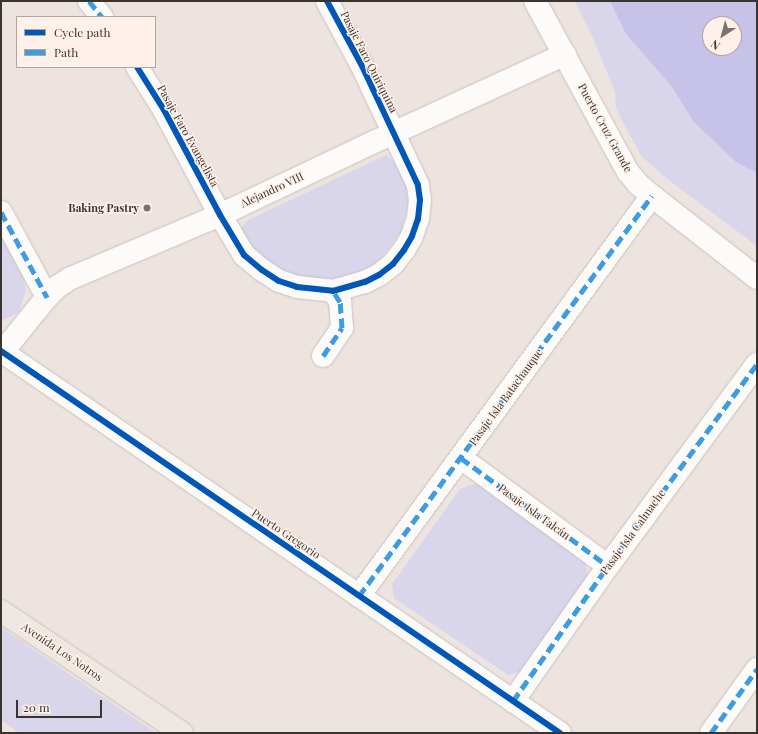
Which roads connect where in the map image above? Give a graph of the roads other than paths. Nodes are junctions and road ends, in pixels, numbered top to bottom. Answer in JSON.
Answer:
{"nodes":[{"id":1,"x":89,"y":1,"type":"edge"},
{"id":2,"x":327,"y":1,"type":"edge"},
{"id":3,"x":535,"y":1,"type":"edge"},
{"id":4,"x":101,"y":16,"type":"edge"},
{"id":5,"x":565,"y":54,"type":"junction"},
{"id":6,"x":138,"y":68,"type":"edge"},
{"id":7,"x":394,"y":133,"type":"junction"},
{"id":8,"x":652,"y":196,"type":"junction"},
{"id":9,"x":1,"y":212,"type":"edge"},
{"id":10,"x":220,"y":215,"type":"junction"},
{"id":11,"x":757,"y":278,"type":"edge"},
{"id":12,"x":333,"y":291,"type":"junction"},
{"id":13,"x":47,"y":297,"type":"junction"},
{"id":14,"x":1,"y":352,"type":"edge"},
{"id":15,"x":323,"y":356,"type":"dead end"},
{"id":16,"x":757,"y":364,"type":"edge"},
{"id":17,"x":461,"y":458,"type":"junction"},
{"id":18,"x":608,"y":566,"type":"junction"},
{"id":19,"x":359,"y":596,"type":"junction"},
{"id":20,"x":1,"y":611,"type":"edge"},
{"id":21,"x":757,"y":669,"type":"edge"},
{"id":22,"x":513,"y":701,"type":"junction"},
{"id":23,"x":182,"y":733,"type":"edge"},
{"id":24,"x":560,"y":733,"type":"edge"},
{"id":25,"x":711,"y":733,"type":"edge"}],
"edges":[{"from":1,"to":4,"type":"street"},
{"from":2,"to":7,"type":"street","name":"Pasaje Faro Quiriquina"},
{"from":3,"to":5,"type":"street","name":"Puerto Cruz Grande"},
{"from":5,"to":7,"type":"street","name":"Alejandro VIII"},
{"from":5,"to":8,"type":"street","name":"Puerto Cruz Grande"},
{"from":6,"to":10,"type":"street","name":"Pasaje Faro Evangelista"},
{"from":7,"to":10,"type":"street","name":"Alejandro VIII"},
{"from":7,"to":12,"type":"street","name":"Pasaje Faro Quiriquina"},
{"from":8,"to":11,"type":"street","name":"Puerto Cruz Grande"},
{"from":8,"to":17,"type":"street","name":"Pasaje Isla Batachauque"},
{"from":9,"to":13,"type":"street"},
{"from":10,"to":12,"type":"street","name":"Pasaje Faro Evangelista"},
{"from":10,"to":13,"type":"street","name":"Alejandro VIII"},
{"from":12,"to":15,"type":"street"},
{"from":13,"to":14,"type":"street","name":"Alejandro VIII"},
{"from":14,"to":19,"type":"street","name":"Puerto Gregorio"},
{"from":16,"to":18,"type":"street","name":"Pasaje Isla Calmache"},
{"from":17,"to":18,"type":"street","name":"Pasaje Isla Talcán"},
{"from":17,"to":19,"type":"street","name":"Pasaje Isla Batachauque"},
{"from":18,"to":22,"type":"street","name":"Pasaje Isla Calmache"},
{"from":19,"to":22,"type":"street","name":"Puerto Gregorio"},
{"from":20,"to":23,"type":"main road","name":"Avenida Los Notros"},
{"from":21,"to":25,"type":"street"},
{"from":22,"to":24,"type":"street","name":"Puerto Gregorio"}]}
